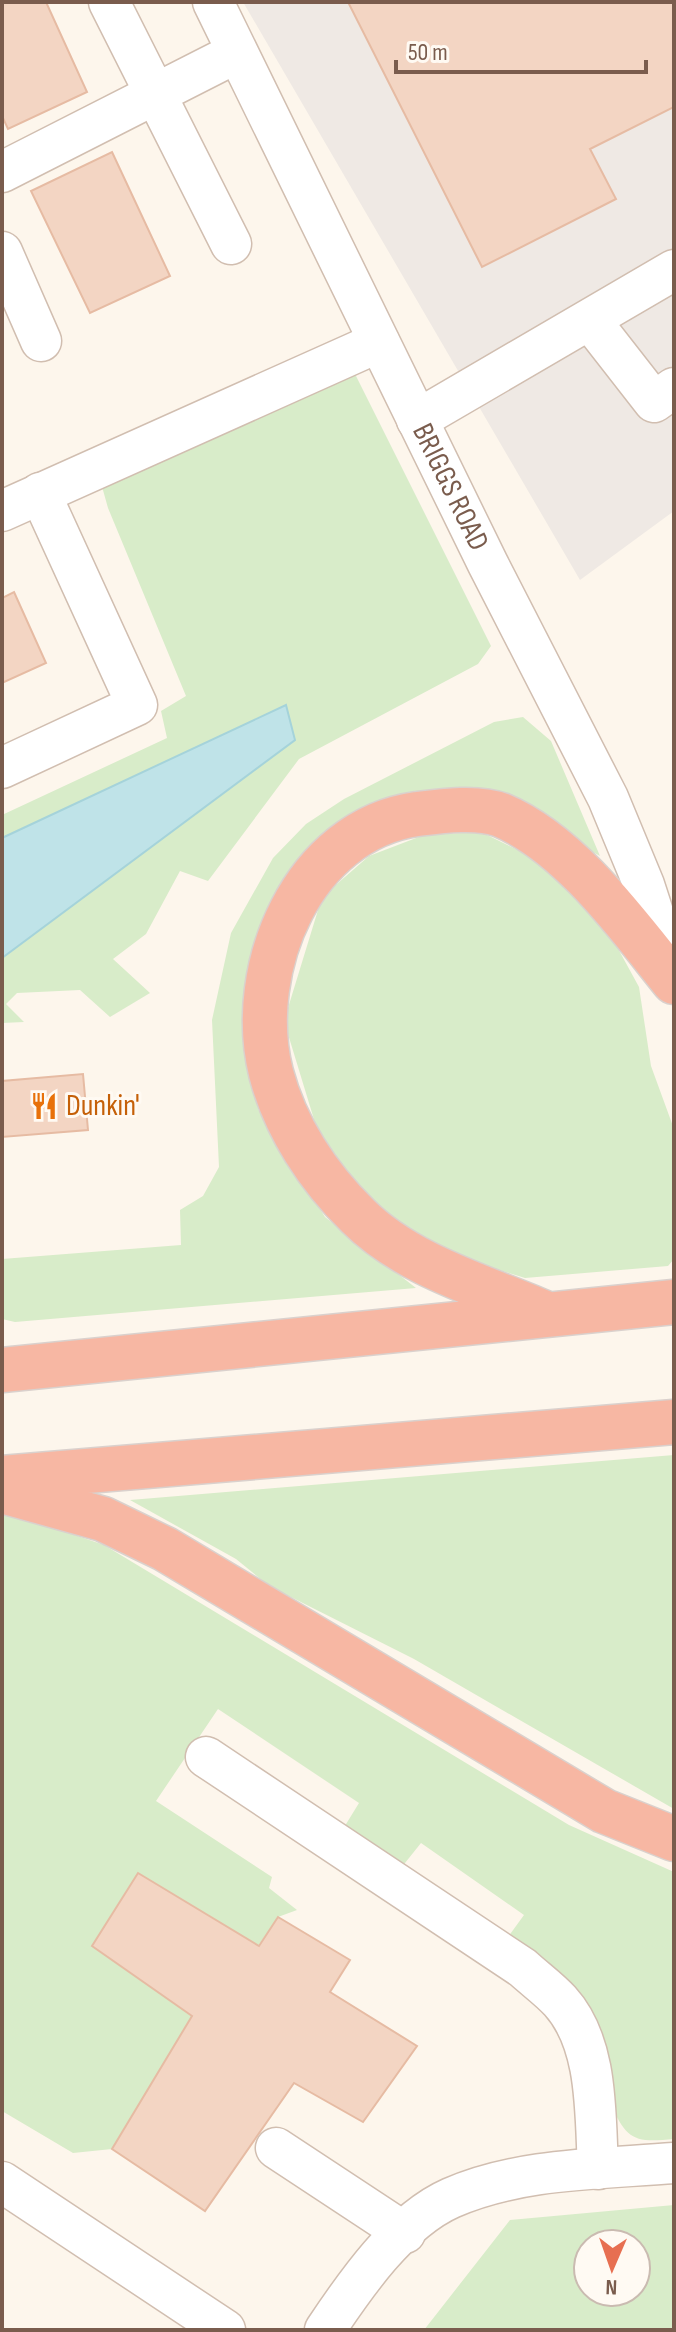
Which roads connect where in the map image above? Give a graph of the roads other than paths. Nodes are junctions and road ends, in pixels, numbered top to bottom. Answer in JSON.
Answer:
{"nodes":[{"id":1,"x":109,"y":2,"type":"edge"},
{"id":2,"x":213,"y":2,"type":"edge"},
{"id":3,"x":236,"y":53,"type":"junction"},
{"id":4,"x":156,"y":93,"type":"junction"},
{"id":5,"x":2,"y":172,"type":"edge"},
{"id":6,"x":231,"y":244,"type":"dead end"},
{"id":7,"x":2,"y":252,"type":"edge"},
{"id":8,"x":674,"y":270,"type":"edge"},
{"id":9,"x":590,"y":320,"type":"junction"},
{"id":10,"x":41,"y":341,"type":"dead end"},
{"id":11,"x":379,"y":342,"type":"junction"},
{"id":12,"x":674,"y":388,"type":"edge"},
{"id":13,"x":417,"y":420,"type":"junction"},
{"id":14,"x":40,"y":493,"type":"junction"},
{"id":15,"x":2,"y":511,"type":"edge"},
{"id":16,"x":2,"y":768,"type":"edge"},
{"id":17,"x":674,"y":980,"type":"edge"},
{"id":18,"x":674,"y":1302,"type":"edge"},
{"id":19,"x":545,"y":1313,"type":"junction"},
{"id":20,"x":2,"y":1370,"type":"edge"},
{"id":21,"x":674,"y":1422,"type":"edge"},
{"id":22,"x":2,"y":1478,"type":"edge"},
{"id":23,"x":2,"y":1491,"type":"edge"},
{"id":24,"x":206,"y":1757,"type":"dead end"},
{"id":25,"x":674,"y":1839,"type":"edge"},
{"id":26,"x":276,"y":2148,"type":"dead end"},
{"id":27,"x":674,"y":2163,"type":"edge"},
{"id":28,"x":598,"y":2169,"type":"junction"},
{"id":29,"x":2,"y":2182,"type":"edge"},
{"id":30,"x":405,"y":2233,"type":"junction"},
{"id":31,"x":225,"y":2330,"type":"edge"},
{"id":32,"x":325,"y":2330,"type":"edge"}],
"edges":[{"from":1,"to":4,"type":"street"},
{"from":2,"to":3,"type":"street","name":"BRIGGS ROAD"},
{"from":3,"to":4,"type":"street"},
{"from":3,"to":11,"type":"street","name":"BRIGGS ROAD"},
{"from":4,"to":5,"type":"street"},
{"from":4,"to":6,"type":"street"},
{"from":7,"to":10,"type":"street"},
{"from":8,"to":9,"type":"street"},
{"from":9,"to":12,"type":"street"},
{"from":9,"to":13,"type":"street"},
{"from":11,"to":13,"type":"street","name":"BRIGGS ROAD"},
{"from":11,"to":14,"type":"street"},
{"from":13,"to":17,"type":"street","name":"BRIGGS ROAD"},
{"from":14,"to":15,"type":"street"},
{"from":14,"to":16,"type":"street"},
{"from":17,"to":19,"type":"highway"},
{"from":18,"to":19,"type":"highway"},
{"from":19,"to":20,"type":"highway"},
{"from":21,"to":22,"type":"highway"},
{"from":23,"to":25,"type":"highway"},
{"from":24,"to":28,"type":"street"},
{"from":26,"to":30,"type":"street"},
{"from":27,"to":28,"type":"street"},
{"from":28,"to":30,"type":"street"},
{"from":29,"to":31,"type":"street"},
{"from":30,"to":32,"type":"street"}]}
